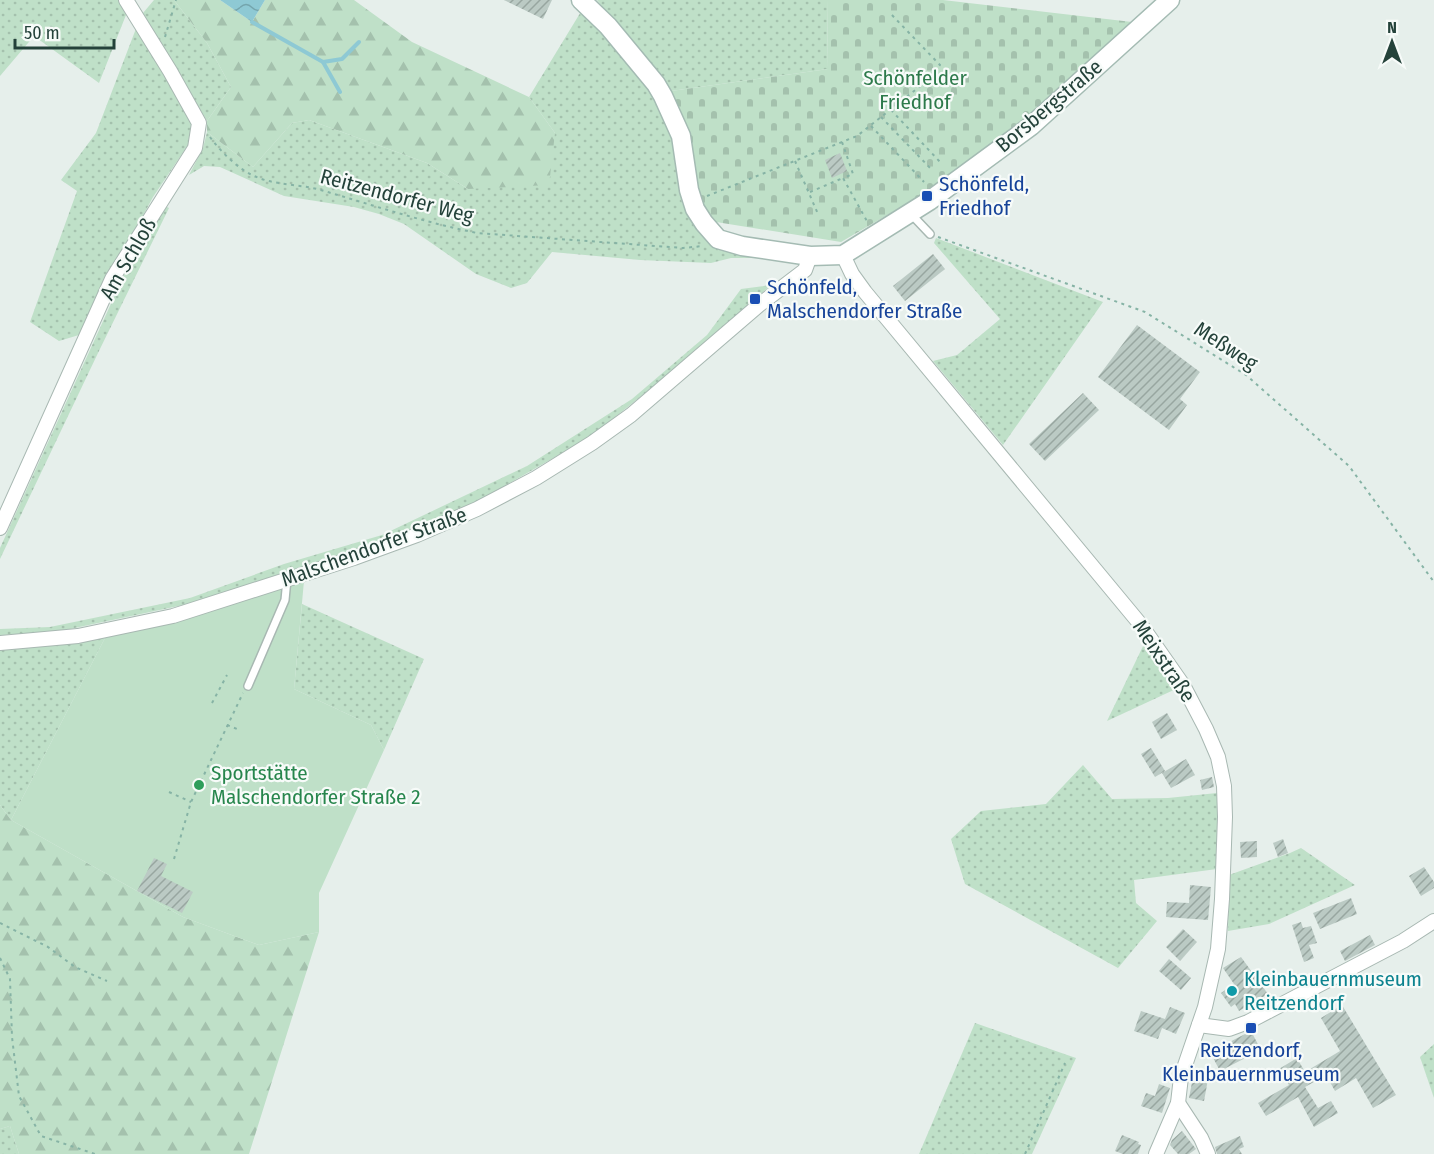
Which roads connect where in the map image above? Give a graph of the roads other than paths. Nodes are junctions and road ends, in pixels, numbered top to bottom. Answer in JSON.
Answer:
{"nodes":[{"id":1,"x":126,"y":0,"type":"edge"},
{"id":2,"x":581,"y":0,"type":"edge"},
{"id":3,"x":1170,"y":0,"type":"edge"},
{"id":4,"x":911,"y":213,"type":"junction"},
{"id":5,"x":930,"y":234,"type":"road end"},
{"id":6,"x":843,"y":255,"type":"junction"},
{"id":7,"x":810,"y":256,"type":"junction"},
{"id":8,"x":0,"y":528,"type":"edge"},
{"id":9,"x":287,"y":579,"type":"junction"},
{"id":10,"x":0,"y":643,"type":"edge"},
{"id":11,"x":248,"y":686,"type":"road end"},
{"id":12,"x":1434,"y":921,"type":"edge"},
{"id":13,"x":1199,"y":1025,"type":"junction"},
{"id":14,"x":1178,"y":1103,"type":"junction"},
{"id":15,"x":1156,"y":1154,"type":"edge"},
{"id":16,"x":1208,"y":1154,"type":"edge"}],
"edges":[{"from":1,"to":8,"type":"street","name":"Am Schloß"},
{"from":2,"to":7,"type":"street","name":"Borsbergstraße"},
{"from":3,"to":4,"type":"street","name":"Borsbergstraße"},
{"from":4,"to":5,"type":"lane"},
{"from":4,"to":6,"type":"street","name":"Borsbergstraße"},
{"from":6,"to":7,"type":"street","name":"Borsbergstraße"},
{"from":6,"to":13,"type":"street","name":"Meixstraße"},
{"from":7,"to":9,"type":"street","name":"Malschendorfer Straße"},
{"from":9,"to":10,"type":"street","name":"Malschendorfer Straße"},
{"from":9,"to":11,"type":"lane"},
{"from":12,"to":13,"type":"street"},
{"from":13,"to":14,"type":"street","name":"Meixstraße"},
{"from":14,"to":15,"type":"street","name":"Meixstraße"},
{"from":14,"to":16,"type":"street"}]}
